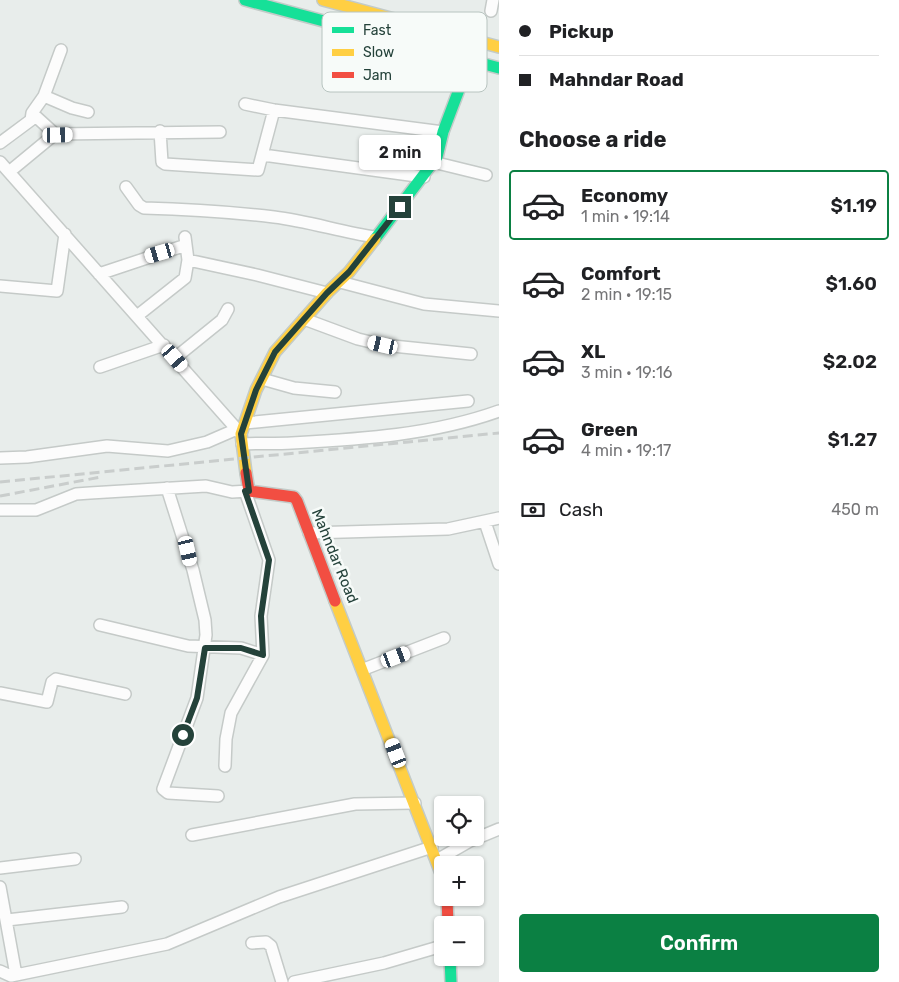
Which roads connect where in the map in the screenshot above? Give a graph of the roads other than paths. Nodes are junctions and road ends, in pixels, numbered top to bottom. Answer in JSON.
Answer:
{"nodes":[{"id":1,"x":245,"y":0,"type":"edge"},
{"id":2,"x":323,"y":0,"type":"edge"},
{"id":3,"x":368,"y":12,"type":"edge"},
{"id":4,"x":322,"y":21,"type":"edge"},
{"id":5,"x":61,"y":50,"type":"dead end"},
{"id":6,"x":458,"y":92,"type":"edge"},
{"id":7,"x":44,"y":96,"type":"junction"},
{"id":8,"x":245,"y":104,"type":"dead end"},
{"id":9,"x":274,"y":110,"type":"junction"},
{"id":10,"x":88,"y":112,"type":"dead end"},
{"id":11,"x":32,"y":113,"type":"junction"},
{"id":12,"x":160,"y":131,"type":"junction"},
{"id":13,"x":220,"y":132,"type":"dead end"},
{"id":14,"x":443,"y":132,"type":"junction"},
{"id":15,"x":55,"y":134,"type":"junction"},
{"id":16,"x":0,"y":143,"type":"edge"},
{"id":17,"x":263,"y":154,"type":"junction"},
{"id":18,"x":0,"y":162,"type":"edge"},
{"id":19,"x":433,"y":162,"type":"junction"},
{"id":20,"x":9,"y":172,"type":"junction"},
{"id":21,"x":486,"y":175,"type":"dead end"},
{"id":22,"x":424,"y":177,"type":"junction"},
{"id":23,"x":126,"y":187,"type":"dead end"},
{"id":24,"x":64,"y":234,"type":"junction"},
{"id":25,"x":375,"y":237,"type":"junction"},
{"id":26,"x":188,"y":260,"type":"junction"},
{"id":27,"x":99,"y":274,"type":"junction"},
{"id":28,"x":340,"y":282,"type":"junction"},
{"id":29,"x":0,"y":286,"type":"edge"},
{"id":30,"x":327,"y":293,"type":"junction"},
{"id":31,"x":228,"y":309,"type":"dead end"},
{"id":32,"x":499,"y":311,"type":"edge"},
{"id":33,"x":137,"y":316,"type":"junction"},
{"id":34,"x":304,"y":319,"type":"junction"},
{"id":35,"x":164,"y":345,"type":"junction"},
{"id":36,"x":471,"y":354,"type":"dead end"},
{"id":37,"x":175,"y":358,"type":"junction"},
{"id":38,"x":100,"y":368,"type":"dead end"},
{"id":39,"x":262,"y":379,"type":"junction"},
{"id":40,"x":335,"y":392,"type":"dead end"},
{"id":41,"x":468,"y":401,"type":"dead end"},
{"id":42,"x":499,"y":411,"type":"edge"},
{"id":43,"x":241,"y":433,"type":"junction"},
{"id":44,"x":0,"y":458,"type":"edge"},
{"id":45,"x":167,"y":488,"type":"junction"},
{"id":46,"x":247,"y":491,"type":"junction"},
{"id":47,"x":0,"y":510,"type":"edge"},
{"id":48,"x":499,"y":518,"type":"edge"},
{"id":49,"x":485,"y":522,"type":"junction"},
{"id":50,"x":309,"y":533,"type":"junction"},
{"id":51,"x":499,"y":564,"type":"edge"},
{"id":52,"x":100,"y":625,"type":"dead end"},
{"id":53,"x":444,"y":638,"type":"dead end"},
{"id":54,"x":205,"y":648,"type":"junction"},
{"id":55,"x":263,"y":655,"type":"junction"},
{"id":56,"x":364,"y":670,"type":"junction"},
{"id":57,"x":0,"y":693,"type":"edge"},
{"id":58,"x":125,"y":694,"type":"dead end"},
{"id":59,"x":225,"y":766,"type":"dead end"},
{"id":60,"x":218,"y":796,"type":"dead end"},
{"id":61,"x":415,"y":803,"type":"junction"},
{"id":62,"x":499,"y":829,"type":"edge"},
{"id":63,"x":192,"y":835,"type":"dead end"},
{"id":64,"x":432,"y":847,"type":"junction"},
{"id":65,"x":435,"y":856,"type":"edge"},
{"id":66,"x":444,"y":856,"type":"edge"},
{"id":67,"x":75,"y":859,"type":"dead end"},
{"id":68,"x":0,"y":868,"type":"edge"},
{"id":69,"x":0,"y":887,"type":"edge"},
{"id":70,"x":122,"y":907,"type":"dead end"},
{"id":71,"x":7,"y":920,"type":"junction"},
{"id":72,"x":252,"y":943,"type":"dead end"},
{"id":73,"x":434,"y":948,"type":"edge"},
{"id":74,"x":450,"y":966,"type":"edge"},
{"id":75,"x":0,"y":971,"type":"edge"},
{"id":76,"x":16,"y":975,"type":"junction"},
{"id":77,"x":29,"y":977,"type":"edge"},
{"id":78,"x":282,"y":982,"type":"edge"},
{"id":79,"x":294,"y":982,"type":"edge"},
{"id":80,"x":451,"y":982,"type":"edge"}],
"edges":[{"from":1,"to":4,"type":"main road"},
{"from":2,"to":3,"type":"main road"},
{"from":5,"to":7,"type":"street"},
{"from":6,"to":14,"type":"main road"},
{"from":7,"to":10,"type":"street"},
{"from":7,"to":11,"type":"street"},
{"from":8,"to":9,"type":"street"},
{"from":9,"to":14,"type":"street"},
{"from":9,"to":17,"type":"street"},
{"from":11,"to":15,"type":"street"},
{"from":11,"to":16,"type":"street"},
{"from":12,"to":13,"type":"street"},
{"from":12,"to":15,"type":"street"},
{"from":12,"to":17,"type":"street"},
{"from":14,"to":19,"type":"main road"},
{"from":15,"to":20,"type":"street"},
{"from":17,"to":22,"type":"street"},
{"from":18,"to":20,"type":"street"},
{"from":19,"to":21,"type":"street"},
{"from":19,"to":22,"type":"main road"},
{"from":20,"to":24,"type":"street"},
{"from":22,"to":25,"type":"main road"},
{"from":23,"to":25,"type":"street"},
{"from":24,"to":27,"type":"street"},
{"from":24,"to":29,"type":"street"},
{"from":25,"to":28,"type":"main road"},
{"from":26,"to":27,"type":"street"},
{"from":26,"to":30,"type":"street"},
{"from":26,"to":33,"type":"street"},
{"from":27,"to":33,"type":"street"},
{"from":28,"to":30,"type":"main road"},
{"from":28,"to":32,"type":"street"},
{"from":30,"to":34,"type":"main road"},
{"from":31,"to":37,"type":"street"},
{"from":33,"to":35,"type":"street"},
{"from":34,"to":36,"type":"street"},
{"from":34,"to":39,"type":"main road"},
{"from":35,"to":37,"type":"street"},
{"from":35,"to":38,"type":"street"},
{"from":37,"to":43,"type":"street"},
{"from":39,"to":40,"type":"street"},
{"from":39,"to":43,"type":"main road"},
{"from":41,"to":43,"type":"street"},
{"from":42,"to":43,"type":"street"},
{"from":43,"to":44,"type":"street"},
{"from":43,"to":46,"type":"main road"},
{"from":45,"to":46,"type":"street"},
{"from":45,"to":47,"type":"street"},
{"from":45,"to":54,"type":"street"},
{"from":46,"to":50,"type":"main road","name":"Mahndar Road"},
{"from":46,"to":55,"type":"street"},
{"from":48,"to":49,"type":"street"},
{"from":49,"to":50,"type":"street"},
{"from":49,"to":51,"type":"street"},
{"from":50,"to":56,"type":"main road","name":"Mahndar Road"},
{"from":52,"to":54,"type":"street"},
{"from":53,"to":56,"type":"street"},
{"from":54,"to":55,"type":"street"},
{"from":54,"to":60,"type":"street"},
{"from":55,"to":59,"type":"street"},
{"from":56,"to":61,"type":"main road","name":"Mahndar Road"},
{"from":57,"to":58,"type":"street"},
{"from":61,"to":63,"type":"street"},
{"from":61,"to":64,"type":"main road","name":"Mahndar Road"},
{"from":62,"to":66,"type":"street"},
{"from":64,"to":65,"type":"main road","name":"Mahndar Road"},
{"from":64,"to":77,"type":"street"},
{"from":67,"to":68,"type":"street"},
{"from":69,"to":71,"type":"street"},
{"from":70,"to":71,"type":"street"},
{"from":71,"to":76,"type":"street"},
{"from":72,"to":78,"type":"street"},
{"from":73,"to":79,"type":"street"},
{"from":74,"to":80,"type":"main road"},
{"from":75,"to":76,"type":"street"},
{"from":76,"to":77,"type":"street"}]}
